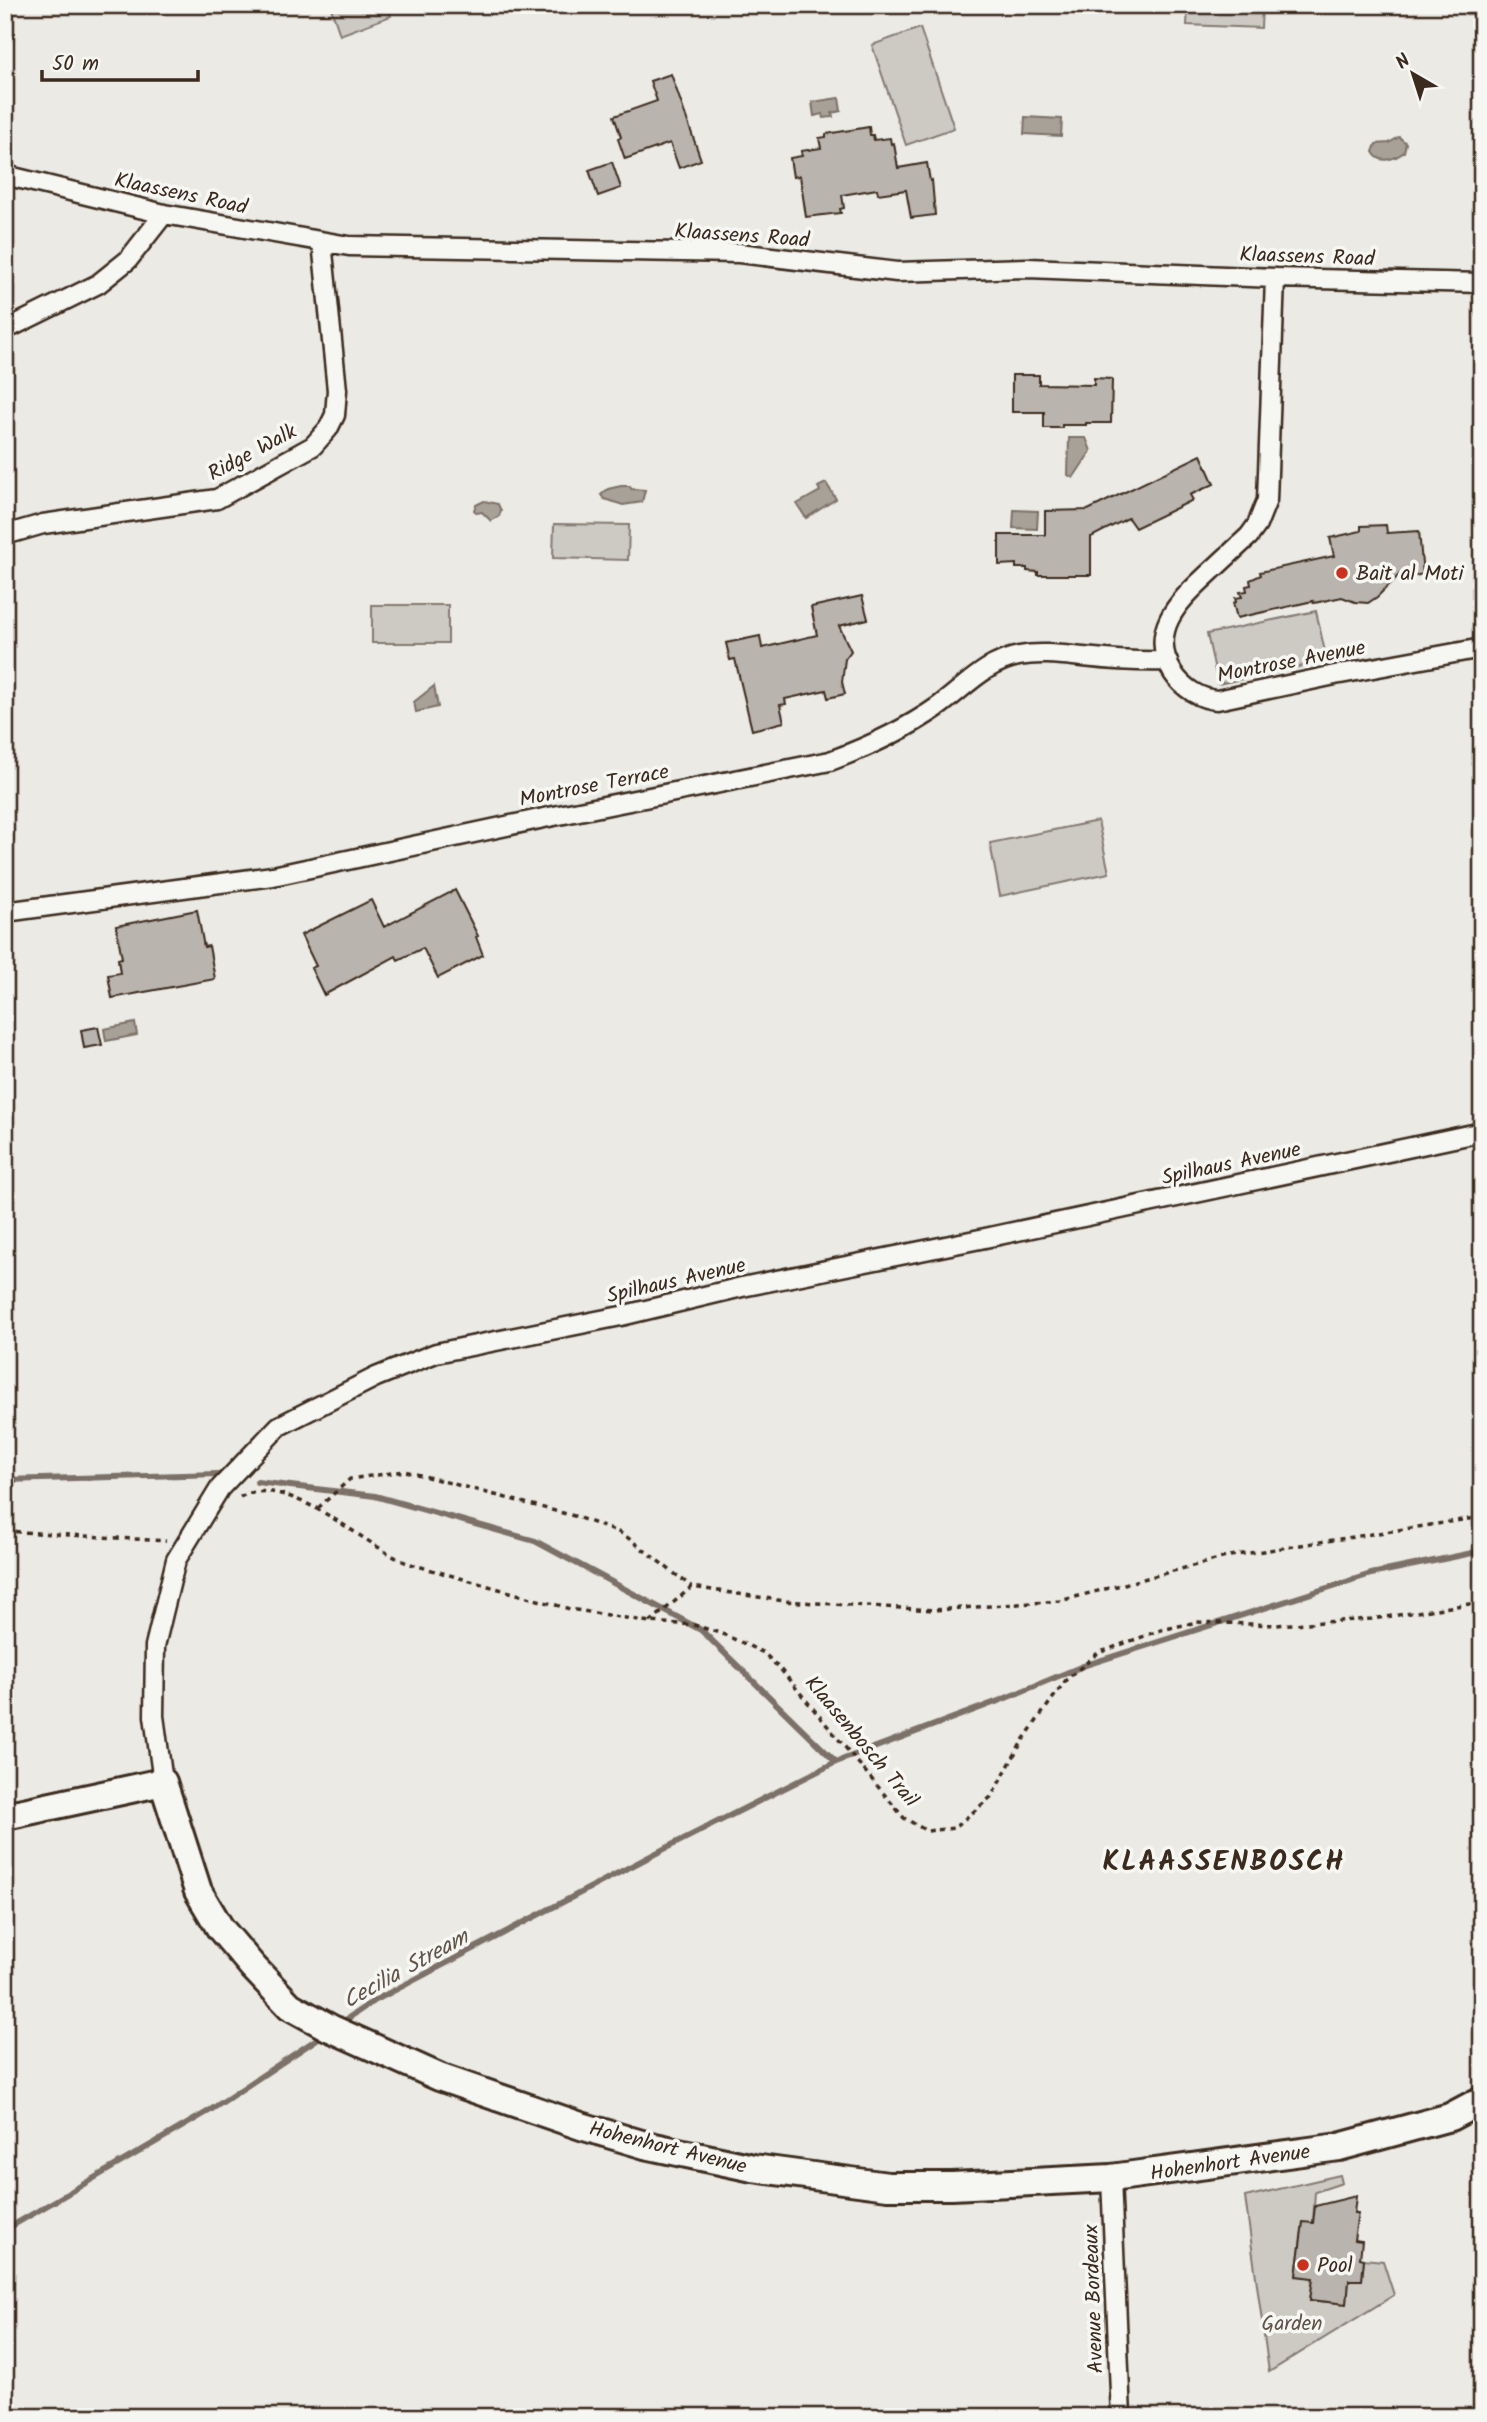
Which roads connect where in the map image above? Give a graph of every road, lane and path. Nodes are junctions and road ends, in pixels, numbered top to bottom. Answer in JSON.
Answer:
{"nodes":[{"id":1,"x":5,"y":175,"type":"edge"},
{"id":2,"x":164,"y":214,"type":"junction"},
{"id":3,"x":322,"y":242,"type":"junction"},
{"id":4,"x":1275,"y":278,"type":"junction"},
{"id":5,"x":1482,"y":283,"type":"edge"},
{"id":6,"x":5,"y":330,"type":"edge"},
{"id":7,"x":5,"y":535,"type":"edge"},
{"id":8,"x":1482,"y":648,"type":"edge"},
{"id":9,"x":1168,"y":661,"type":"junction"},
{"id":10,"x":5,"y":912,"type":"edge"},
{"id":11,"x":1482,"y":1132,"type":"edge"},
{"id":12,"x":230,"y":1502,"type":"dead end"},
{"id":13,"x":318,"y":1508,"type":"junction"},
{"id":14,"x":1482,"y":1517,"type":"edge"},
{"id":15,"x":5,"y":1531,"type":"edge"},
{"id":16,"x":187,"y":1543,"type":"junction"},
{"id":17,"x":692,"y":1587,"type":"junction"},
{"id":18,"x":1482,"y":1602,"type":"edge"},
{"id":19,"x":650,"y":1622,"type":"junction"},
{"id":20,"x":163,"y":1783,"type":"junction"},
{"id":21,"x":5,"y":1816,"type":"edge"},
{"id":22,"x":1482,"y":2100,"type":"edge"},
{"id":23,"x":1111,"y":2178,"type":"junction"},
{"id":24,"x":1121,"y":2417,"type":"edge"}],
"edges":[{"from":1,"to":2,"type":"street","name":"Klaassens Road"},
{"from":2,"to":3,"type":"street","name":"Klaassens Road"},
{"from":2,"to":6,"type":"street"},
{"from":3,"to":4,"type":"street","name":"Klaassens Road"},
{"from":3,"to":7,"type":"street","name":"Ridge Walk"},
{"from":4,"to":5,"type":"street","name":"Klaassens Road"},
{"from":4,"to":9,"type":"street"},
{"from":8,"to":9,"type":"street","name":"Montrose Avenue"},
{"from":9,"to":10,"type":"street","name":"Montrose Terrace"},
{"from":11,"to":16,"type":"street","name":"Spilhaus Avenue"},
{"from":12,"to":13,"type":"path","name":"Klaasenbosch Trail"},
{"from":13,"to":17,"type":"path"},
{"from":13,"to":19,"type":"path","name":"Klaasenbosch Trail"},
{"from":14,"to":17,"type":"path"},
{"from":15,"to":16,"type":"path"},
{"from":16,"to":20,"type":"street","name":"Spilhaus Avenue"},
{"from":17,"to":19,"type":"path"},
{"from":18,"to":19,"type":"path","name":"Klaasenbosch Trail"},
{"from":20,"to":21,"type":"street"},
{"from":20,"to":23,"type":"street","name":"Hohenhort Avenue"},
{"from":22,"to":23,"type":"street","name":"Hohenhort Avenue"},
{"from":23,"to":24,"type":"street","name":"Avenue Bordeaux"}]}
